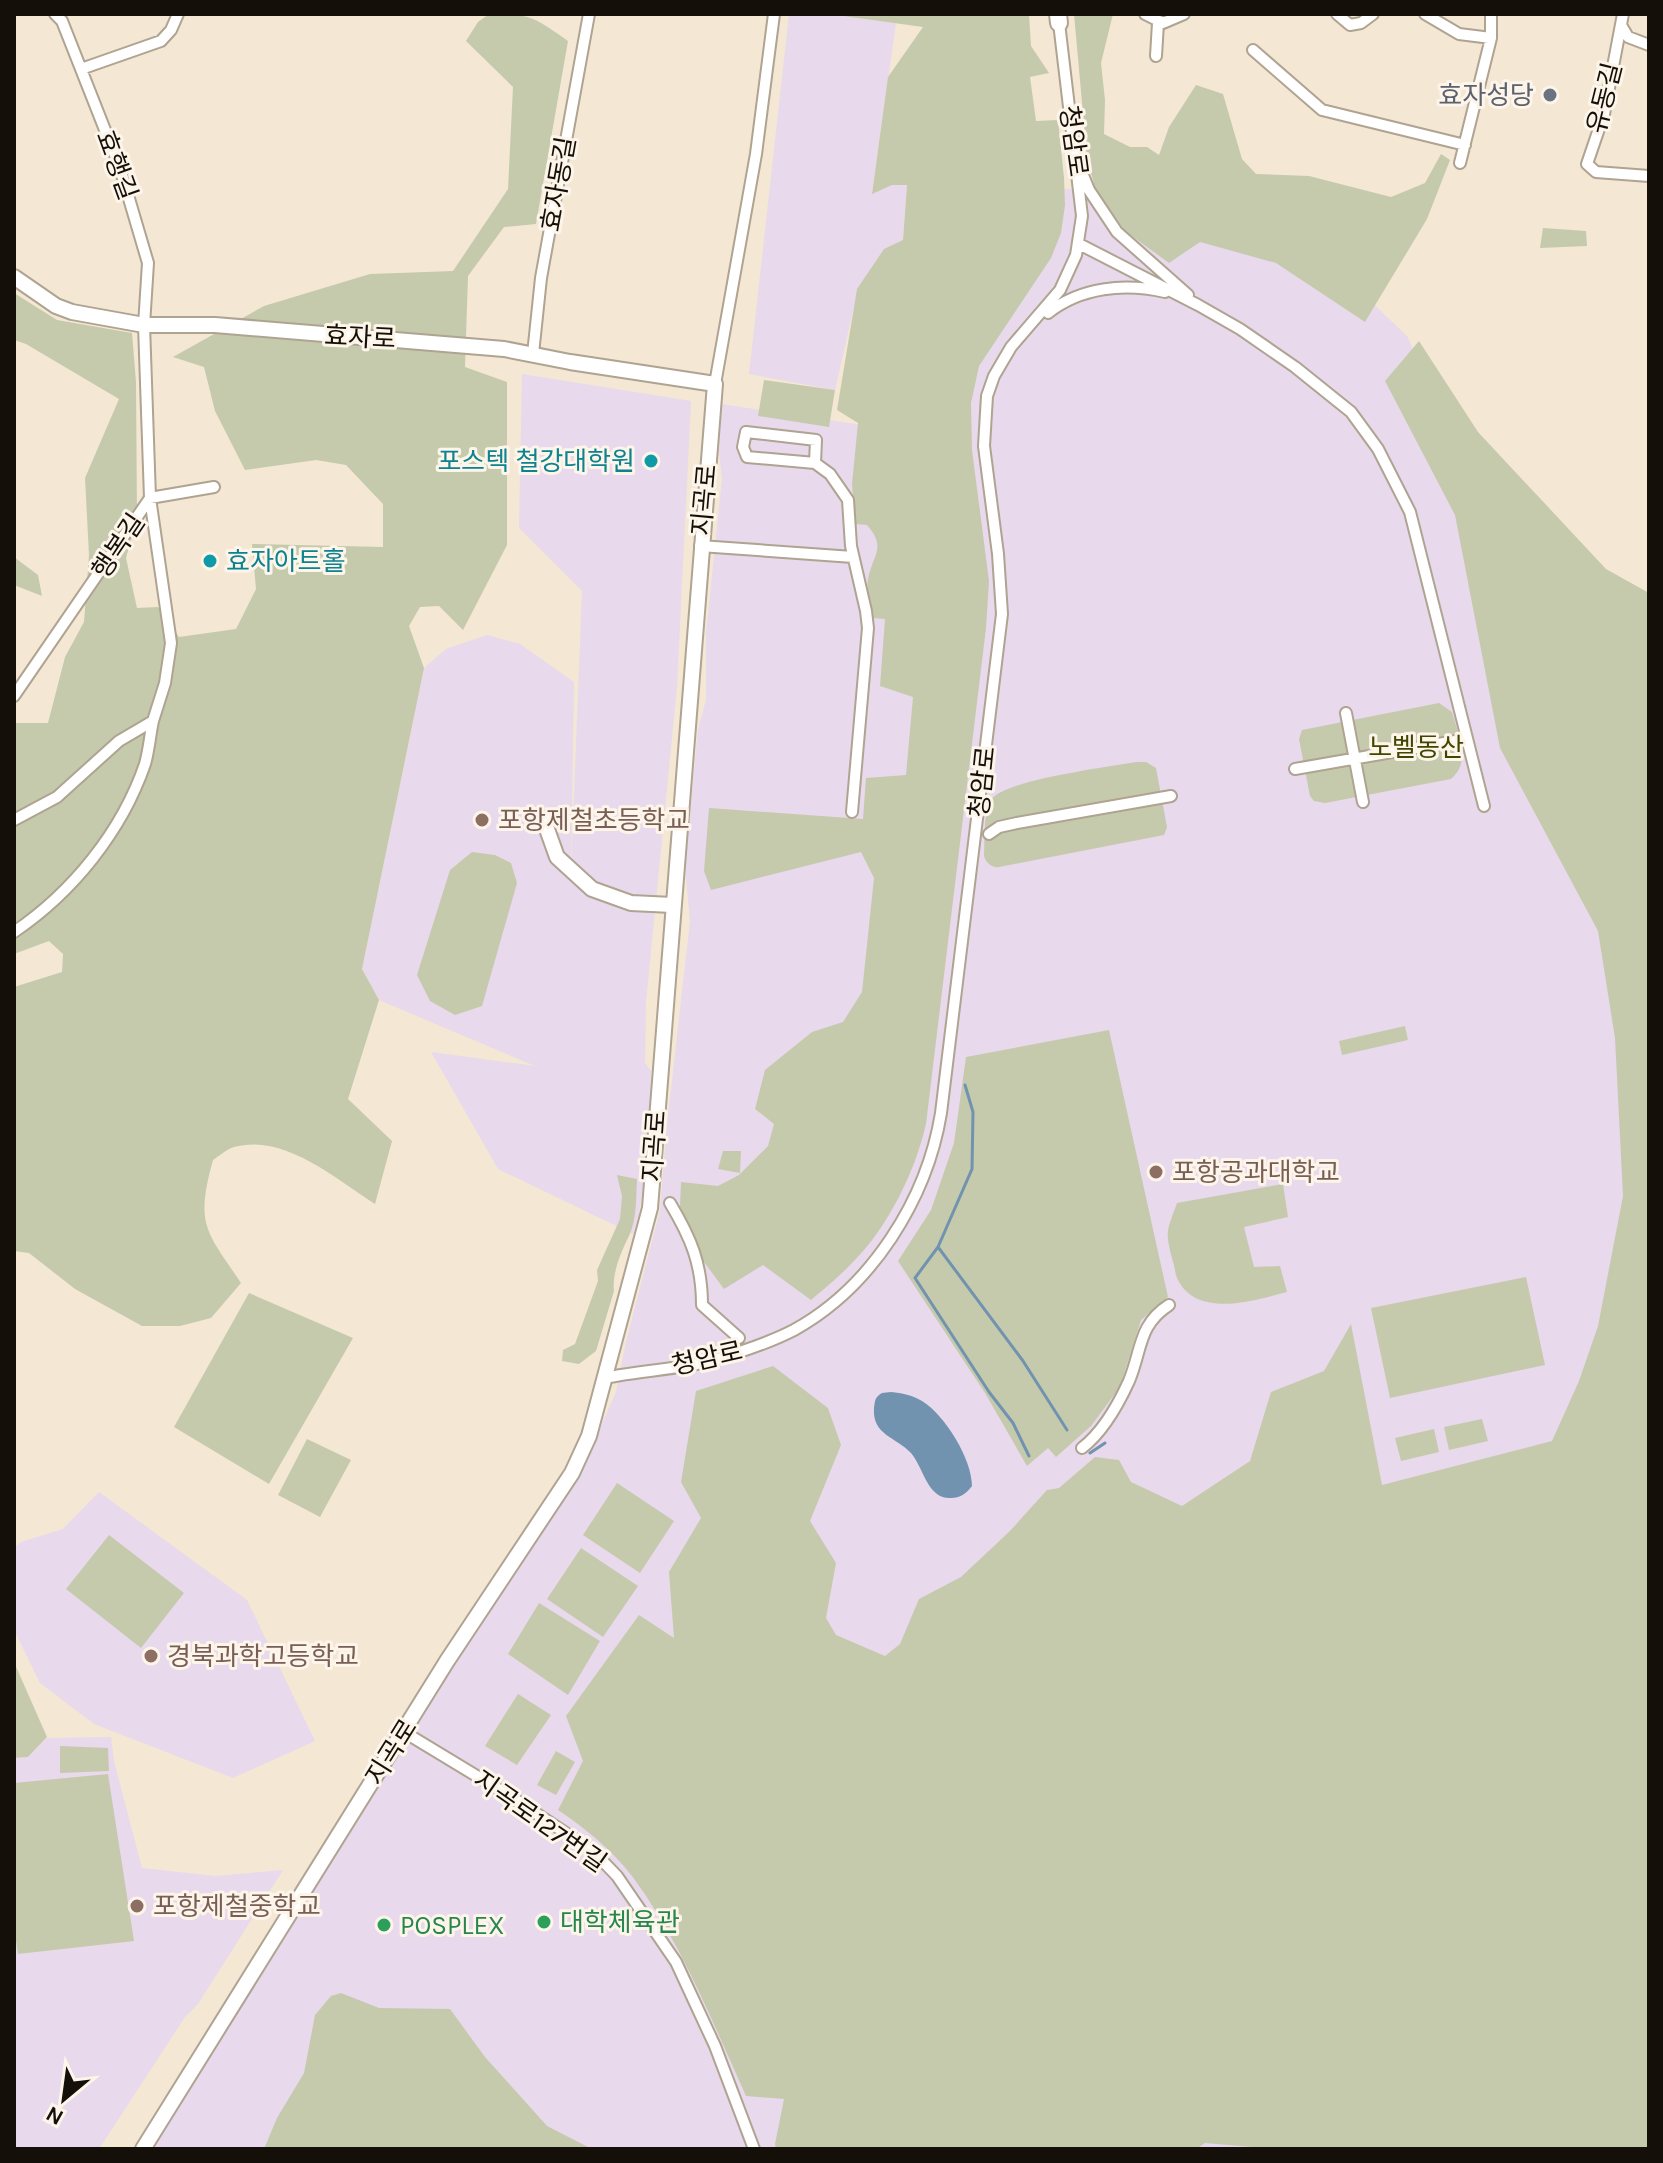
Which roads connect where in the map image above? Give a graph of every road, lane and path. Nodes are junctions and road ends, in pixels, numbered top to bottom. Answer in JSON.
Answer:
{"nodes":[{"id":1,"x":55,"y":14,"type":"edge"},
{"id":2,"x":178,"y":14,"type":"edge"},
{"id":3,"x":579,"y":14,"type":"edge"},
{"id":4,"x":774,"y":14,"type":"edge"},
{"id":5,"x":1145,"y":14,"type":"edge"},
{"id":6,"x":1184,"y":14,"type":"edge"},
{"id":7,"x":1337,"y":14,"type":"edge"},
{"id":8,"x":1373,"y":14,"type":"edge"},
{"id":9,"x":1425,"y":14,"type":"edge"},
{"id":10,"x":1491,"y":14,"type":"edge"},
{"id":11,"x":1058,"y":18,"type":"edge"},
{"id":12,"x":588,"y":19,"type":"edge"},
{"id":13,"x":1622,"y":20,"type":"edge"},
{"id":14,"x":1158,"y":23,"type":"junction"},
{"id":15,"x":1491,"y":38,"type":"junction"},
{"id":16,"x":1649,"y":45,"type":"edge"},
{"id":17,"x":1253,"y":50,"type":"dead end"},
{"id":18,"x":1156,"y":56,"type":"dead end"},
{"id":19,"x":81,"y":69,"type":"junction"},
{"id":20,"x":1465,"y":145,"type":"junction"},
{"id":21,"x":1075,"y":159,"type":"junction"},
{"id":22,"x":1460,"y":163,"type":"dead end"},
{"id":23,"x":1649,"y":176,"type":"edge"},
{"id":24,"x":1079,"y":244,"type":"junction"},
{"id":25,"x":14,"y":277,"type":"edge"},
{"id":26,"x":1179,"y":294,"type":"junction"},
{"id":27,"x":1198,"y":305,"type":"junction"},
{"id":28,"x":144,"y":325,"type":"junction"},
{"id":29,"x":1027,"y":329,"type":"junction"},
{"id":30,"x":533,"y":354,"type":"junction"},
{"id":31,"x":715,"y":384,"type":"junction"},
{"id":32,"x":815,"y":463,"type":"junction"},
{"id":33,"x":214,"y":487,"type":"dead end"},
{"id":34,"x":150,"y":498,"type":"junction"},
{"id":35,"x":700,"y":546,"type":"junction"},
{"id":36,"x":853,"y":557,"type":"junction"},
{"id":37,"x":14,"y":696,"type":"edge"},
{"id":38,"x":1346,"y":713,"type":"dead end"},
{"id":39,"x":153,"y":721,"type":"junction"},
{"id":40,"x":1467,"y":739,"type":"junction"},
{"id":41,"x":1355,"y":759,"type":"junction"},
{"id":42,"x":1295,"y":769,"type":"dead end"},
{"id":43,"x":1171,"y":796,"type":"dead end"},
{"id":44,"x":1363,"y":802,"type":"dead end"},
{"id":45,"x":1484,"y":806,"type":"dead end"},
{"id":46,"x":852,"y":812,"type":"dead end"},
{"id":47,"x":543,"y":818,"type":"dead end"},
{"id":48,"x":14,"y":820,"type":"edge"},
{"id":49,"x":989,"y":834,"type":"dead end"},
{"id":50,"x":672,"y":905,"type":"junction"},
{"id":51,"x":14,"y":932,"type":"edge"},
{"id":52,"x":670,"y":1203,"type":"dead end"},
{"id":53,"x":1169,"y":1305,"type":"dead end"},
{"id":54,"x":739,"y":1338,"type":"dead end"},
{"id":55,"x":605,"y":1378,"type":"junction"},
{"id":56,"x":1082,"y":1448,"type":"dead end"},
{"id":57,"x":404,"y":1732,"type":"junction"},
{"id":58,"x":143,"y":2149,"type":"edge"},
{"id":59,"x":754,"y":2149,"type":"edge"}],
"edges":[{"from":1,"to":19,"type":"street","name":"효행길"},
{"from":2,"to":19,"type":"street"},
{"from":3,"to":12,"type":"street"},
{"from":4,"to":31,"type":"street","name":"지곡로"},
{"from":5,"to":14,"type":"street"},
{"from":6,"to":14,"type":"street"},
{"from":7,"to":8,"type":"street"},
{"from":9,"to":15,"type":"street"},
{"from":10,"to":15,"type":"street"},
{"from":11,"to":21,"type":"street","name":"청암로"},
{"from":12,"to":30,"type":"street","name":"효자동길"},
{"from":13,"to":16,"type":"street"},
{"from":13,"to":23,"type":"street","name":"유동길"},
{"from":14,"to":18,"type":"street"},
{"from":15,"to":20,"type":"street"},
{"from":17,"to":20,"type":"street"},
{"from":19,"to":28,"type":"street","name":"효행길"},
{"from":20,"to":22,"type":"street"},
{"from":21,"to":24,"type":"street","name":"청암로"},
{"from":21,"to":27,"type":"street"},
{"from":24,"to":26,"type":"street"},
{"from":24,"to":29,"type":"street","name":"청암로"},
{"from":25,"to":28,"type":"street","name":"효자로"},
{"from":26,"to":27,"type":"street"},
{"from":26,"to":29,"type":"street"},
{"from":27,"to":40,"type":"street"},
{"from":28,"to":30,"type":"street","name":"효자로"},
{"from":28,"to":34,"type":"street","name":"행복길"},
{"from":29,"to":55,"type":"street","name":"청암로"},
{"from":30,"to":31,"type":"street","name":"효자로"},
{"from":31,"to":35,"type":"street","name":"지곡로"},
{"from":32,"to":32,"type":"street"},
{"from":32,"to":36,"type":"street"},
{"from":33,"to":34,"type":"street"},
{"from":34,"to":37,"type":"street","name":"행복길"},
{"from":34,"to":39,"type":"street"},
{"from":35,"to":36,"type":"street"},
{"from":35,"to":50,"type":"street","name":"지곡로"},
{"from":36,"to":46,"type":"street"},
{"from":38,"to":41,"type":"street"},
{"from":39,"to":48,"type":"street"},
{"from":39,"to":51,"type":"street"},
{"from":40,"to":41,"type":"street"},
{"from":40,"to":45,"type":"street"},
{"from":41,"to":42,"type":"street"},
{"from":41,"to":44,"type":"street"},
{"from":43,"to":49,"type":"street"},
{"from":47,"to":50,"type":"street"},
{"from":50,"to":55,"type":"street","name":"지곡로"},
{"from":52,"to":54,"type":"street"},
{"from":53,"to":56,"type":"street"},
{"from":55,"to":57,"type":"street","name":"지곡로"},
{"from":57,"to":58,"type":"street","name":"지곡로"},
{"from":57,"to":59,"type":"street","name":"지곡로127번길"}]}
